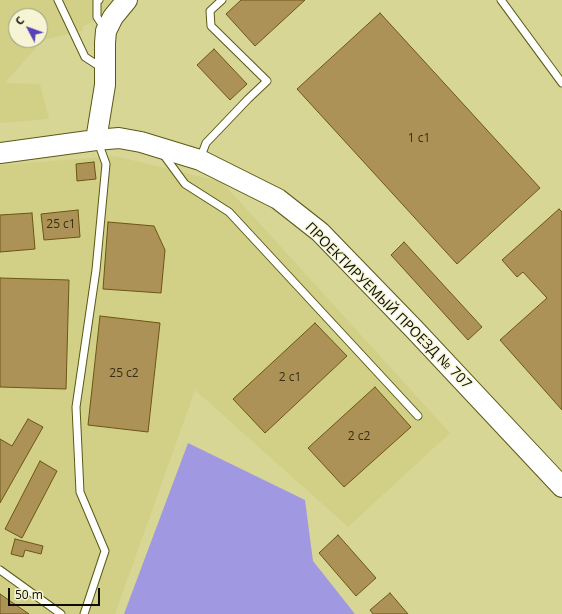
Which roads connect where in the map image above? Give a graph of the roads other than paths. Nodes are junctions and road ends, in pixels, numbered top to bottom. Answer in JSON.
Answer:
{"nodes":[{"id":1,"x":58,"y":0,"type":"edge"},
{"id":2,"x":98,"y":0,"type":"edge"},
{"id":3,"x":127,"y":0,"type":"edge"},
{"id":4,"x":222,"y":0,"type":"edge"},
{"id":5,"x":501,"y":0,"type":"edge"},
{"id":6,"x":106,"y":30,"type":"junction"},
{"id":7,"x":105,"y":70,"type":"junction"},
{"id":8,"x":562,"y":83,"type":"edge"},
{"id":9,"x":96,"y":140,"type":"junction"},
{"id":10,"x":158,"y":147,"type":"junction"},
{"id":11,"x":0,"y":153,"type":"edge"},
{"id":12,"x":200,"y":160,"type":"junction"},
{"id":13,"x":418,"y":416,"type":"dead end"},
{"id":14,"x":562,"y":488,"type":"edge"},
{"id":15,"x":0,"y":570,"type":"edge"},
{"id":16,"x":61,"y":614,"type":"edge"},
{"id":17,"x":84,"y":614,"type":"edge"}],
"edges":[{"from":1,"to":7,"type":"lane"},
{"from":2,"to":6,"type":"lane"},
{"from":3,"to":6,"type":"street"},
{"from":4,"to":12,"type":"lane"},
{"from":5,"to":8,"type":"lane"},
{"from":6,"to":7,"type":"street"},
{"from":7,"to":9,"type":"street"},
{"from":9,"to":10,"type":"street","name":"ПРОЕКТИРУЕМЫЙ ПРОЕЗД № 707"},
{"from":9,"to":11,"type":"street","name":"ПРОЕКТИРУЕМЫЙ ПРОЕЗД № 707"},
{"from":9,"to":17,"type":"lane"},
{"from":10,"to":12,"type":"street","name":"ПРОЕКТИРУЕМЫЙ ПРОЕЗД № 707"},
{"from":10,"to":13,"type":"lane"},
{"from":12,"to":14,"type":"street","name":"ПРОЕКТИРУЕМЫЙ ПРОЕЗД № 707"},
{"from":15,"to":16,"type":"lane"}]}
